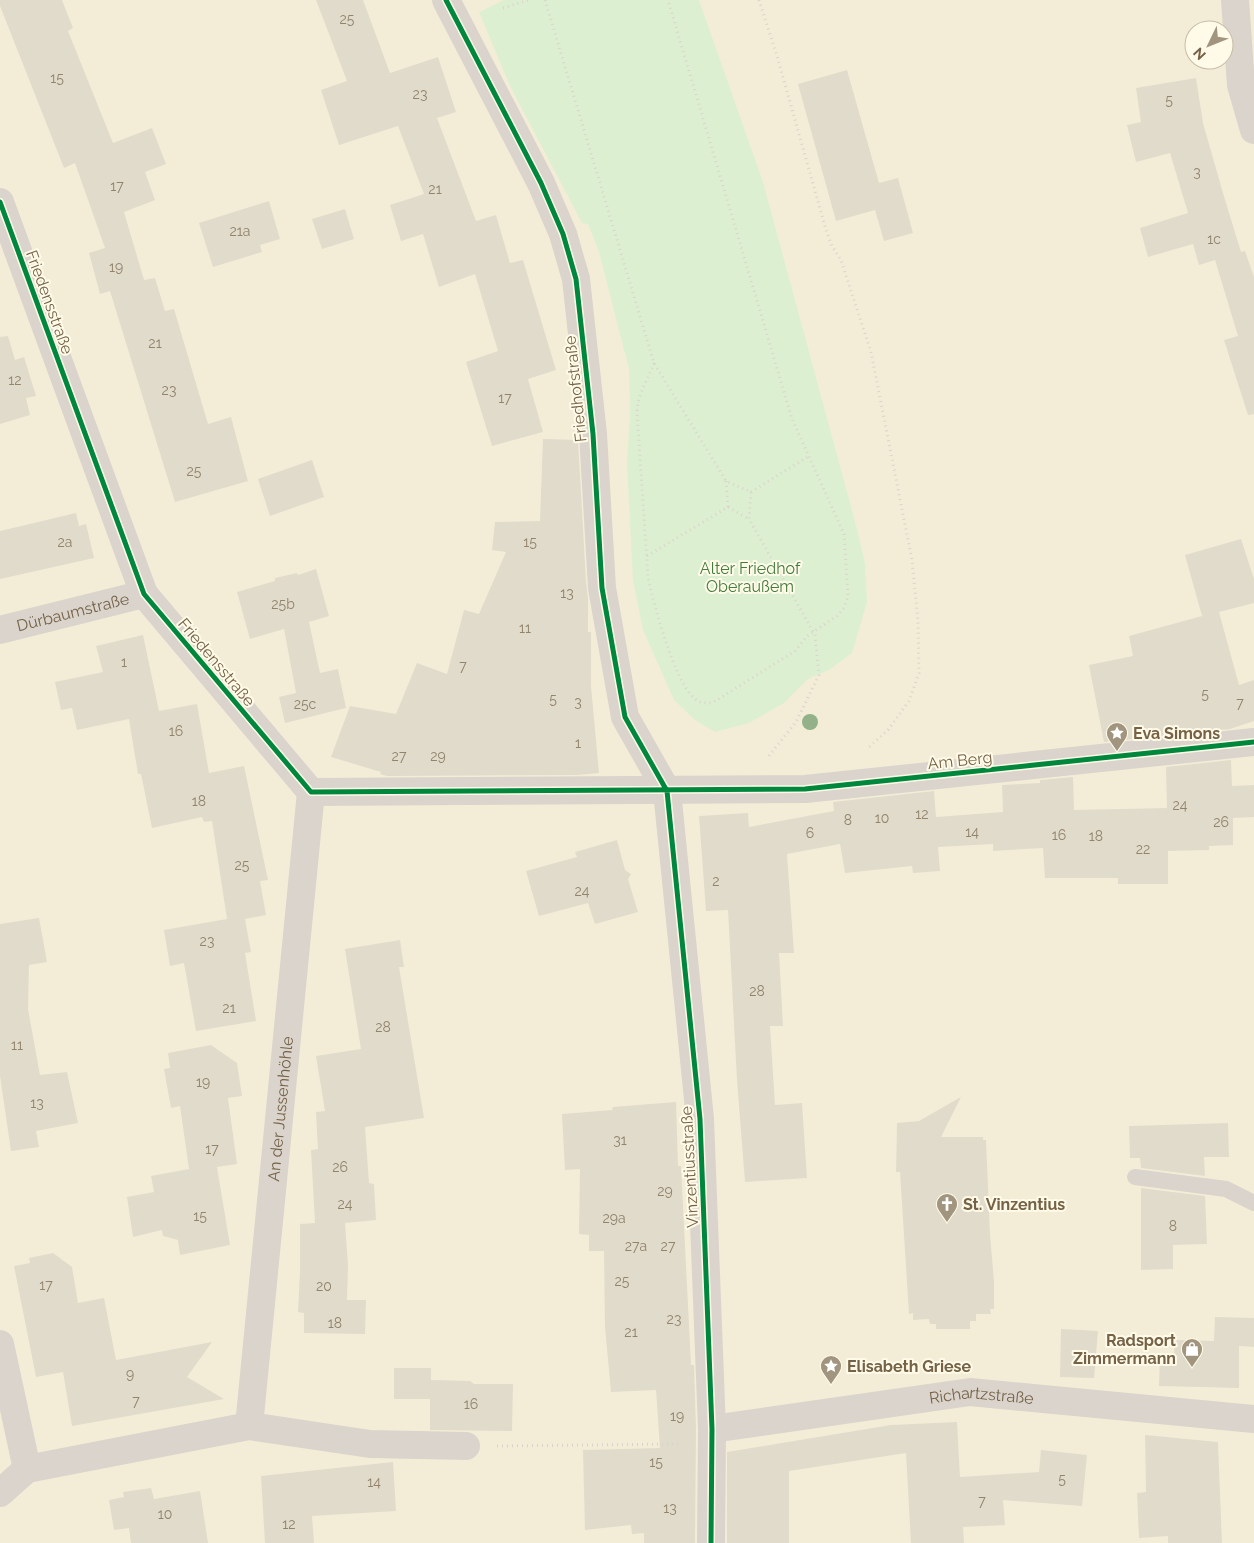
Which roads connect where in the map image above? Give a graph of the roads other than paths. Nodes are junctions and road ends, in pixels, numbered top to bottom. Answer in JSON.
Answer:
{"nodes":[{"id":1,"x":446,"y":0,"type":"edge"},
{"id":2,"x":1235,"y":0,"type":"edge"},
{"id":3,"x":1254,"y":130,"type":"edge"},
{"id":4,"x":0,"y":202,"type":"edge"},
{"id":5,"x":144,"y":594,"type":"junction"},
{"id":6,"x":0,"y":630,"type":"edge"},
{"id":7,"x":1254,"y":742,"type":"edge"},
{"id":8,"x":667,"y":791,"type":"junction"},
{"id":9,"x":311,"y":792,"type":"junction"},
{"id":10,"x":1135,"y":1177,"type":"dead end"},
{"id":11,"x":1254,"y":1203,"type":"edge"},
{"id":12,"x":0,"y":1344,"type":"edge"},
{"id":13,"x":1254,"y":1418,"type":"edge"},
{"id":14,"x":249,"y":1426,"type":"junction"},
{"id":15,"x":712,"y":1436,"type":"junction"},
{"id":16,"x":466,"y":1446,"type":"road end"},
{"id":17,"x":27,"y":1469,"type":"junction"},
{"id":18,"x":0,"y":1493,"type":"edge"},
{"id":19,"x":712,"y":1543,"type":"edge"}],
"edges":[{"from":1,"to":8,"type":"street","name":"Friedhofstraße"},
{"from":2,"to":3,"type":"street"},
{"from":4,"to":5,"type":"street","name":"Friedensstraße"},
{"from":5,"to":6,"type":"street","name":"Dürbaumstraße"},
{"from":5,"to":9,"type":"street","name":"Friedensstraße"},
{"from":7,"to":8,"type":"street","name":"Am Berg"},
{"from":8,"to":9,"type":"street"},
{"from":8,"to":15,"type":"street","name":"Vinzentiusstraße"},
{"from":9,"to":14,"type":"street","name":"An der Jussenhöhle"},
{"from":10,"to":11,"type":"lane"},
{"from":12,"to":17,"type":"street"},
{"from":13,"to":15,"type":"street","name":"Richartzstraße"},
{"from":14,"to":16,"type":"street"},
{"from":14,"to":17,"type":"street"},
{"from":15,"to":19,"type":"street","name":"Vinzentiusstraße"},
{"from":17,"to":18,"type":"street"}]}
